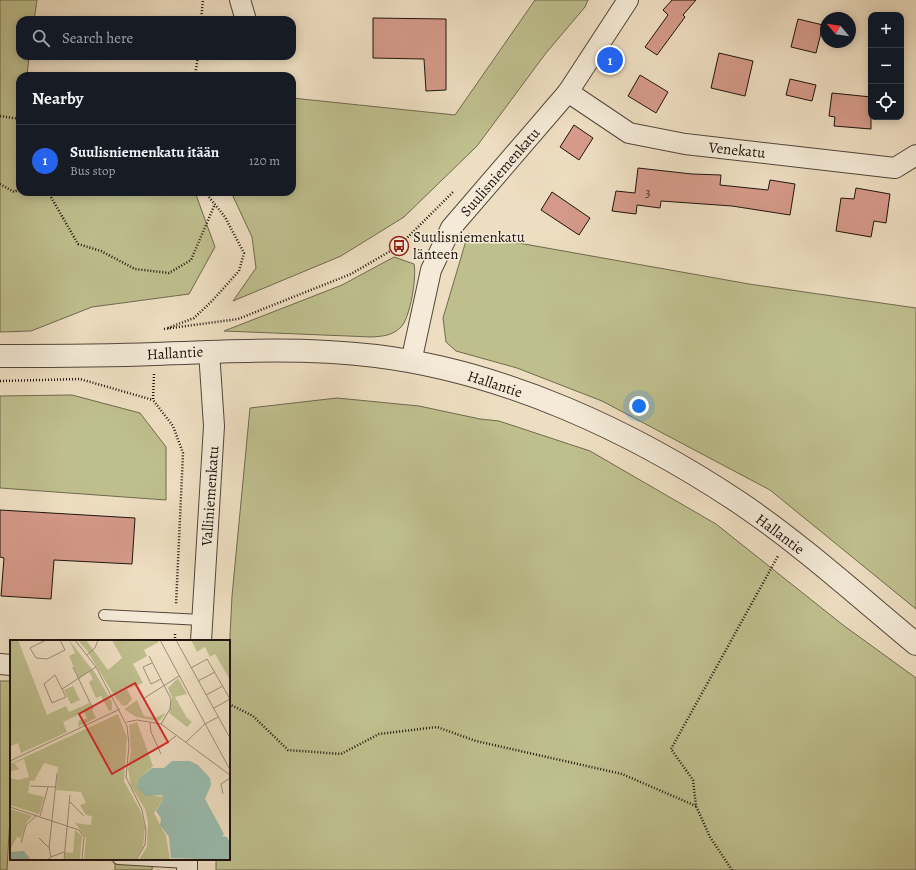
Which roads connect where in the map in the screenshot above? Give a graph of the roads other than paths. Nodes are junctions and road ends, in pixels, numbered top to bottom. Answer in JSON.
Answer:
{"nodes":[{"id":1,"x":240,"y":0,"type":"edge"},
{"id":2,"x":628,"y":0,"type":"edge"},
{"id":3,"x":245,"y":16,"type":"edge"},
{"id":4,"x":568,"y":92,"type":"junction"},
{"id":5,"x":916,"y":155,"type":"edge"},
{"id":6,"x":209,"y":351,"type":"junction"},
{"id":7,"x":0,"y":356,"type":"edge"},
{"id":8,"x":411,"y":362,"type":"junction"},
{"id":9,"x":104,"y":615,"type":"dead end"},
{"id":10,"x":202,"y":620,"type":"junction"},
{"id":11,"x":201,"y":640,"type":"edge"},
{"id":12,"x":916,"y":644,"type":"edge"},
{"id":13,"x":0,"y":664,"type":"edge"},
{"id":14,"x":10,"y":665,"type":"edge"},
{"id":15,"x":132,"y":860,"type":"edge"},
{"id":16,"x":187,"y":864,"type":"edge"}],
"edges":[{"from":1,"to":3,"type":"street"},
{"from":2,"to":4,"type":"street","name":"Suulisniemenkatu"},
{"from":4,"to":5,"type":"street","name":"Venekatu"},
{"from":4,"to":8,"type":"street","name":"Suulisniemenkatu"},
{"from":6,"to":7,"type":"street","name":"Hallantie"},
{"from":6,"to":8,"type":"street","name":"Hallantie"},
{"from":6,"to":10,"type":"street","name":"Valliniemenkatu"},
{"from":8,"to":12,"type":"street","name":"Hallantie"},
{"from":9,"to":10,"type":"lane"},
{"from":10,"to":11,"type":"street","name":"Valliniemenkatu"},
{"from":13,"to":14,"type":"street"},
{"from":15,"to":16,"type":"lane"}]}
